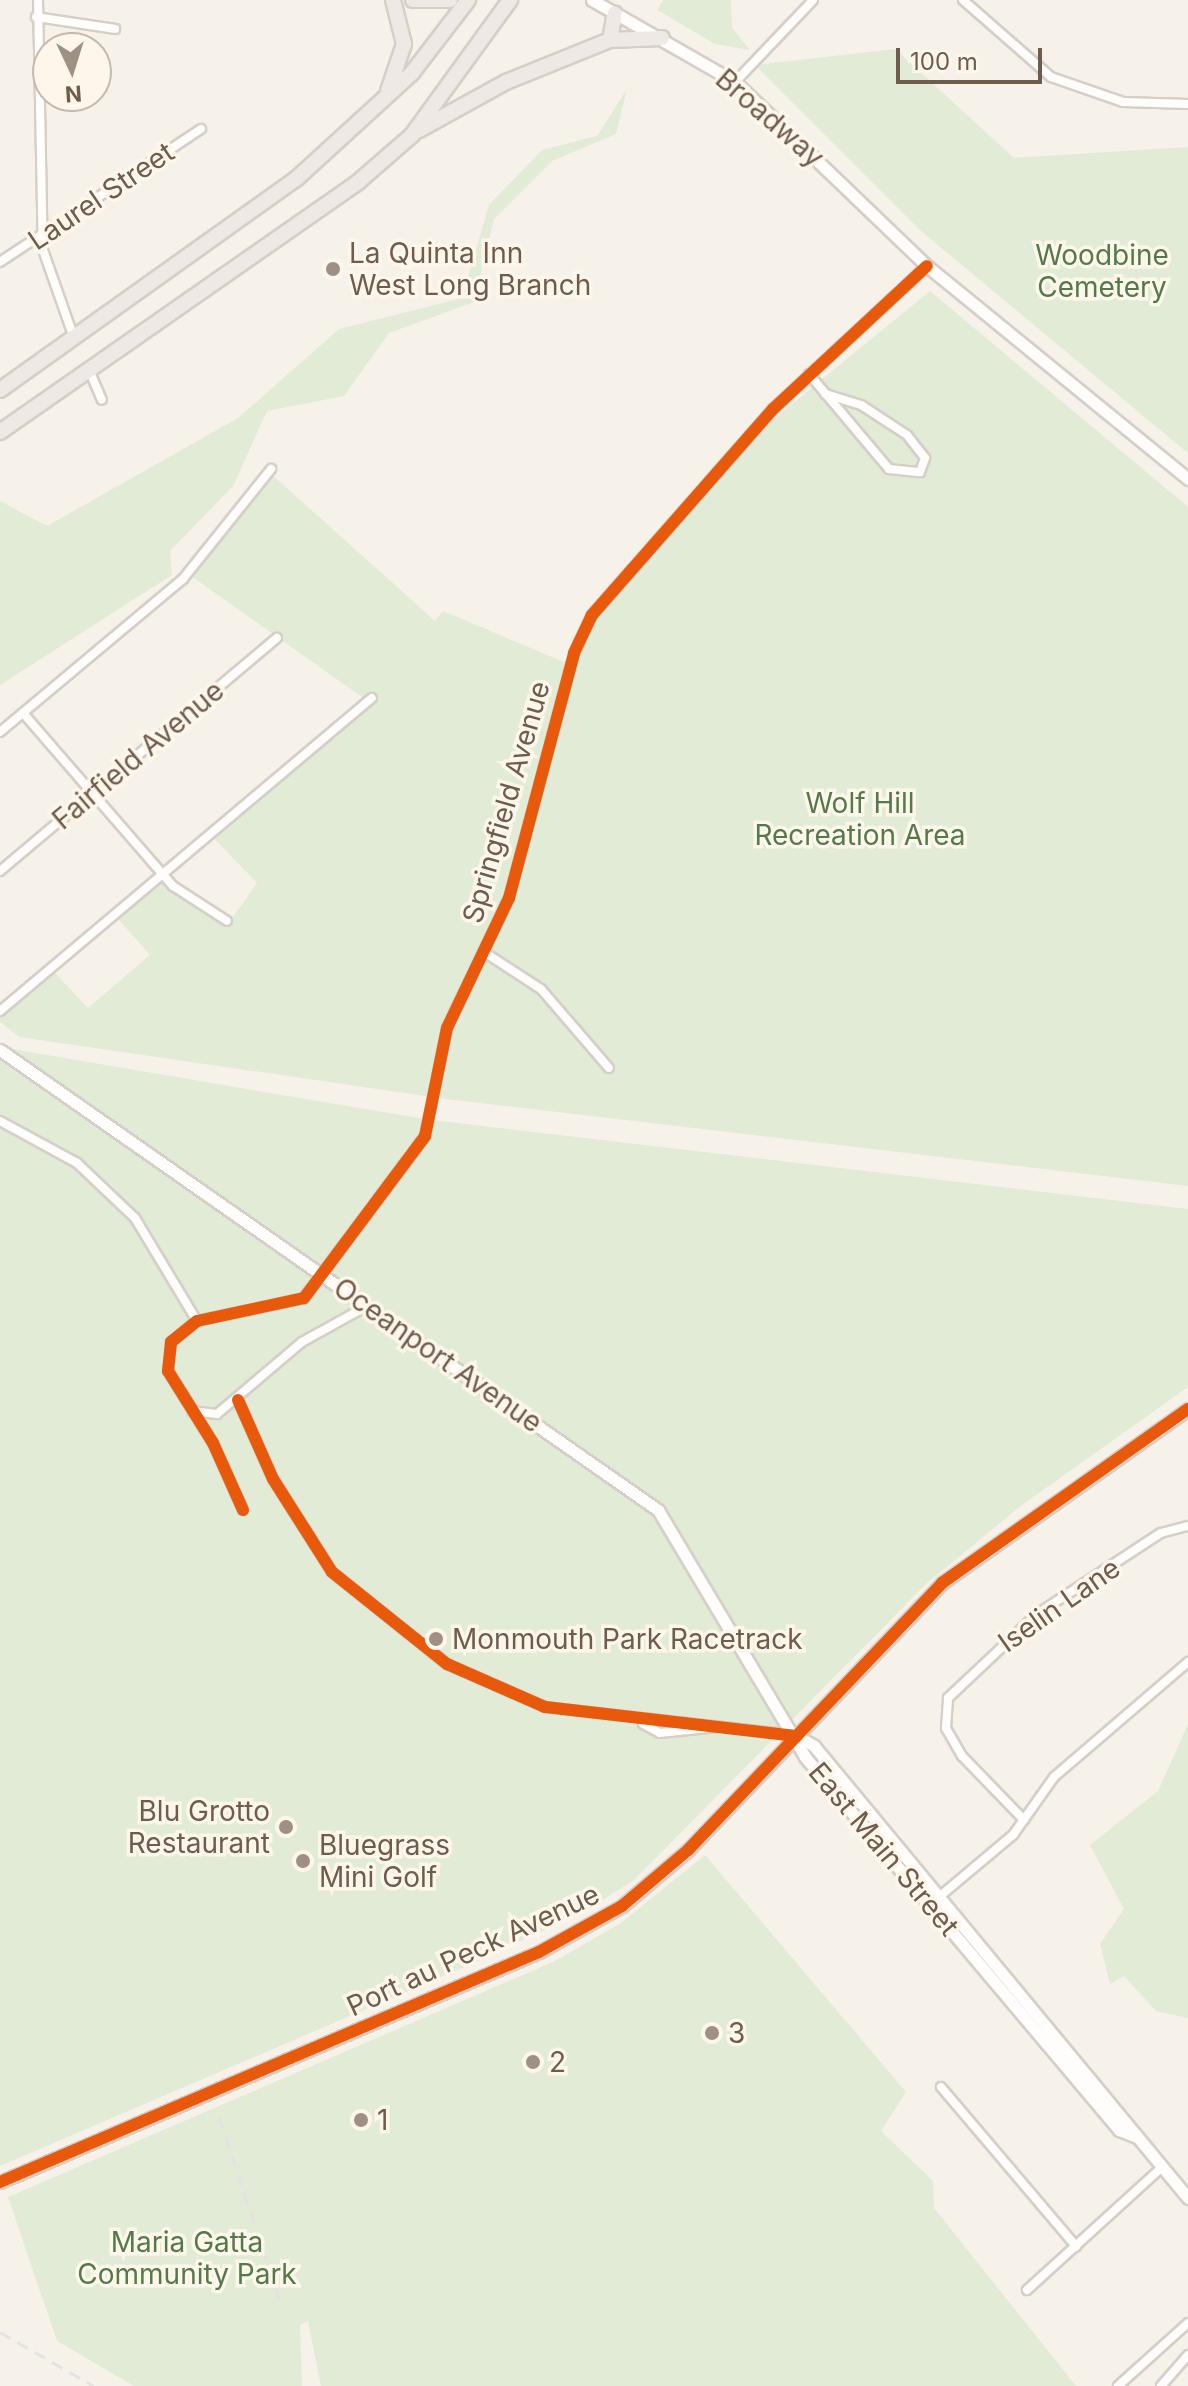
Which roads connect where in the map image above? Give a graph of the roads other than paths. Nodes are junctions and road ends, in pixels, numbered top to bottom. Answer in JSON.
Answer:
{"nodes":[{"id":1,"x":38,"y":0,"type":"edge"},
{"id":2,"x":393,"y":0,"type":"edge"},
{"id":3,"x":413,"y":0,"type":"edge"},
{"id":4,"x":450,"y":0,"type":"edge"},
{"id":5,"x":468,"y":0,"type":"edge"},
{"id":6,"x":510,"y":0,"type":"edge"},
{"id":7,"x":592,"y":0,"type":"edge"},
{"id":8,"x":813,"y":0,"type":"edge"},
{"id":9,"x":963,"y":0,"type":"edge"},
{"id":10,"x":615,"y":13,"type":"junction"},
{"id":11,"x":36,"y":17,"type":"junction"},
{"id":12,"x":115,"y":29,"type":"dead end"},
{"id":13,"x":662,"y":38,"type":"junction"},
{"id":14,"x":610,"y":40,"type":"junction"},
{"id":15,"x":735,"y":82,"type":"junction"},
{"id":16,"x":1188,"y":104,"type":"edge"},
{"id":17,"x":379,"y":106,"type":"junction"},
{"id":18,"x":201,"y":129,"type":"dead end"},
{"id":19,"x":412,"y":135,"type":"junction"},
{"id":20,"x":43,"y":234,"type":"junction"},
{"id":21,"x":0,"y":262,"type":"edge"},
{"id":22,"x":927,"y":266,"type":"junction"},
{"id":23,"x":75,"y":340,"type":"junction"},
{"id":24,"x":90,"y":372,"type":"junction"},
{"id":25,"x":809,"y":374,"type":"junction"},
{"id":26,"x":0,"y":390,"type":"edge"},
{"id":27,"x":826,"y":394,"type":"junction"},
{"id":28,"x":102,"y":400,"type":"dead end"},
{"id":29,"x":0,"y":432,"type":"edge"},
{"id":30,"x":271,"y":469,"type":"dead end"},
{"id":31,"x":1188,"y":479,"type":"edge"},
{"id":32,"x":277,"y":638,"type":"dead end"},
{"id":33,"x":372,"y":698,"type":"dead end"},
{"id":34,"x":23,"y":713,"type":"junction"},
{"id":35,"x":0,"y":732,"type":"edge"},
{"id":36,"x":92,"y":794,"type":"junction"},
{"id":37,"x":0,"y":871,"type":"edge"},
{"id":38,"x":162,"y":875,"type":"junction"},
{"id":39,"x":227,"y":921,"type":"dead end"},
{"id":40,"x":484,"y":952,"type":"junction"},
{"id":41,"x":0,"y":1011,"type":"edge"},
{"id":42,"x":0,"y":1050,"type":"edge"},
{"id":43,"x":609,"y":1068,"type":"dead end"},
{"id":44,"x":0,"y":1121,"type":"edge"},
{"id":45,"x":324,"y":1275,"type":"junction"},
{"id":46,"x":367,"y":1306,"type":"junction"},
{"id":47,"x":197,"y":1321,"type":"junction"},
{"id":48,"x":238,"y":1400,"type":"junction"},
{"id":49,"x":1188,"y":1409,"type":"edge"},
{"id":50,"x":191,"y":1410,"type":"junction"},
{"id":51,"x":243,"y":1510,"type":"dead end"},
{"id":52,"x":1188,"y":1526,"type":"edge"},
{"id":53,"x":1188,"y":1662,"type":"edge"},
{"id":54,"x":796,"y":1736,"type":"junction"},
{"id":55,"x":1024,"y":1820,"type":"junction"},
{"id":56,"x":939,"y":1897,"type":"junction"},
{"id":57,"x":941,"y":2087,"type":"dead end"},
{"id":58,"x":1136,"y":2137,"type":"junction"},
{"id":59,"x":1162,"y":2167,"type":"junction"},
{"id":60,"x":0,"y":2182,"type":"edge"},
{"id":61,"x":1188,"y":2198,"type":"edge"},
{"id":62,"x":1076,"y":2246,"type":"junction"},
{"id":63,"x":1027,"y":2290,"type":"dead end"},
{"id":64,"x":1188,"y":2323,"type":"edge"},
{"id":65,"x":1188,"y":2355,"type":"edge"},
{"id":66,"x":1119,"y":2386,"type":"edge"},
{"id":67,"x":1161,"y":2386,"type":"edge"}],
"edges":[{"from":1,"to":11,"type":"street"},
{"from":2,"to":17,"type":"highway"},
{"from":3,"to":4,"type":"highway"},
{"from":5,"to":17,"type":"highway"},
{"from":6,"to":19,"type":"highway"},
{"from":7,"to":10,"type":"main road","name":"Broadway"},
{"from":8,"to":15,"type":"street"},
{"from":9,"to":16,"type":"street"},
{"from":10,"to":13,"type":"main road","name":"Broadway"},
{"from":10,"to":14,"type":"highway"},
{"from":11,"to":12,"type":"street"},
{"from":11,"to":20,"type":"street"},
{"from":13,"to":14,"type":"highway"},
{"from":13,"to":15,"type":"main road","name":"Broadway"},
{"from":14,"to":19,"type":"highway"},
{"from":15,"to":22,"type":"main road","name":"Broadway"},
{"from":17,"to":23,"type":"highway"},
{"from":18,"to":20,"type":"street","name":"Laurel Street"},
{"from":19,"to":24,"type":"highway"},
{"from":20,"to":21,"type":"street","name":"Laurel Street"},
{"from":20,"to":23,"type":"street"},
{"from":22,"to":25,"type":"street","name":"Springfield Avenue"},
{"from":22,"to":31,"type":"main road","name":"Broadway"},
{"from":23,"to":26,"type":"highway"},
{"from":24,"to":28,"type":"street"},
{"from":24,"to":29,"type":"highway"},
{"from":25,"to":27,"type":"street"},
{"from":25,"to":40,"type":"street","name":"Springfield Avenue"},
{"from":27,"to":27,"type":"street"},
{"from":30,"to":34,"type":"street"},
{"from":32,"to":36,"type":"street","name":"Fairfield Avenue"},
{"from":33,"to":38,"type":"street"},
{"from":34,"to":35,"type":"street"},
{"from":34,"to":36,"type":"street"},
{"from":36,"to":37,"type":"street","name":"Fairfield Avenue"},
{"from":36,"to":38,"type":"street"},
{"from":38,"to":39,"type":"street"},
{"from":38,"to":41,"type":"street"},
{"from":40,"to":43,"type":"street"},
{"from":40,"to":45,"type":"street","name":"Springfield Avenue"},
{"from":42,"to":45,"type":"main road","name":"Oceanport Avenue"},
{"from":44,"to":47,"type":"street"},
{"from":45,"to":46,"type":"main road","name":"Oceanport Avenue"},
{"from":45,"to":47,"type":"street","name":"Springfield Avenue"},
{"from":46,"to":48,"type":"street"},
{"from":46,"to":54,"type":"main road","name":"Oceanport Avenue"},
{"from":47,"to":50,"type":"street"},
{"from":48,"to":50,"type":"street"},
{"from":48,"to":54,"type":"street"},
{"from":49,"to":54,"type":"main road","name":"Port au Peck Avenue"},
{"from":50,"to":51,"type":"street"},
{"from":52,"to":55,"type":"street","name":"Iselin Lane"},
{"from":53,"to":55,"type":"street"},
{"from":54,"to":56,"type":"main road","name":"East Main Street"},
{"from":54,"to":58,"type":"main road","name":"East Main Street"},
{"from":54,"to":60,"type":"main road","name":"Port au Peck Avenue"},
{"from":55,"to":56,"type":"street"},
{"from":56,"to":58,"type":"main road","name":"East Main Street"},
{"from":57,"to":62,"type":"street"},
{"from":58,"to":59,"type":"main road","name":"East Main Street"},
{"from":59,"to":61,"type":"main road","name":"East Main Street"},
{"from":59,"to":62,"type":"street"},
{"from":62,"to":63,"type":"street"},
{"from":64,"to":66,"type":"street"},
{"from":65,"to":67,"type":"street"}]}
